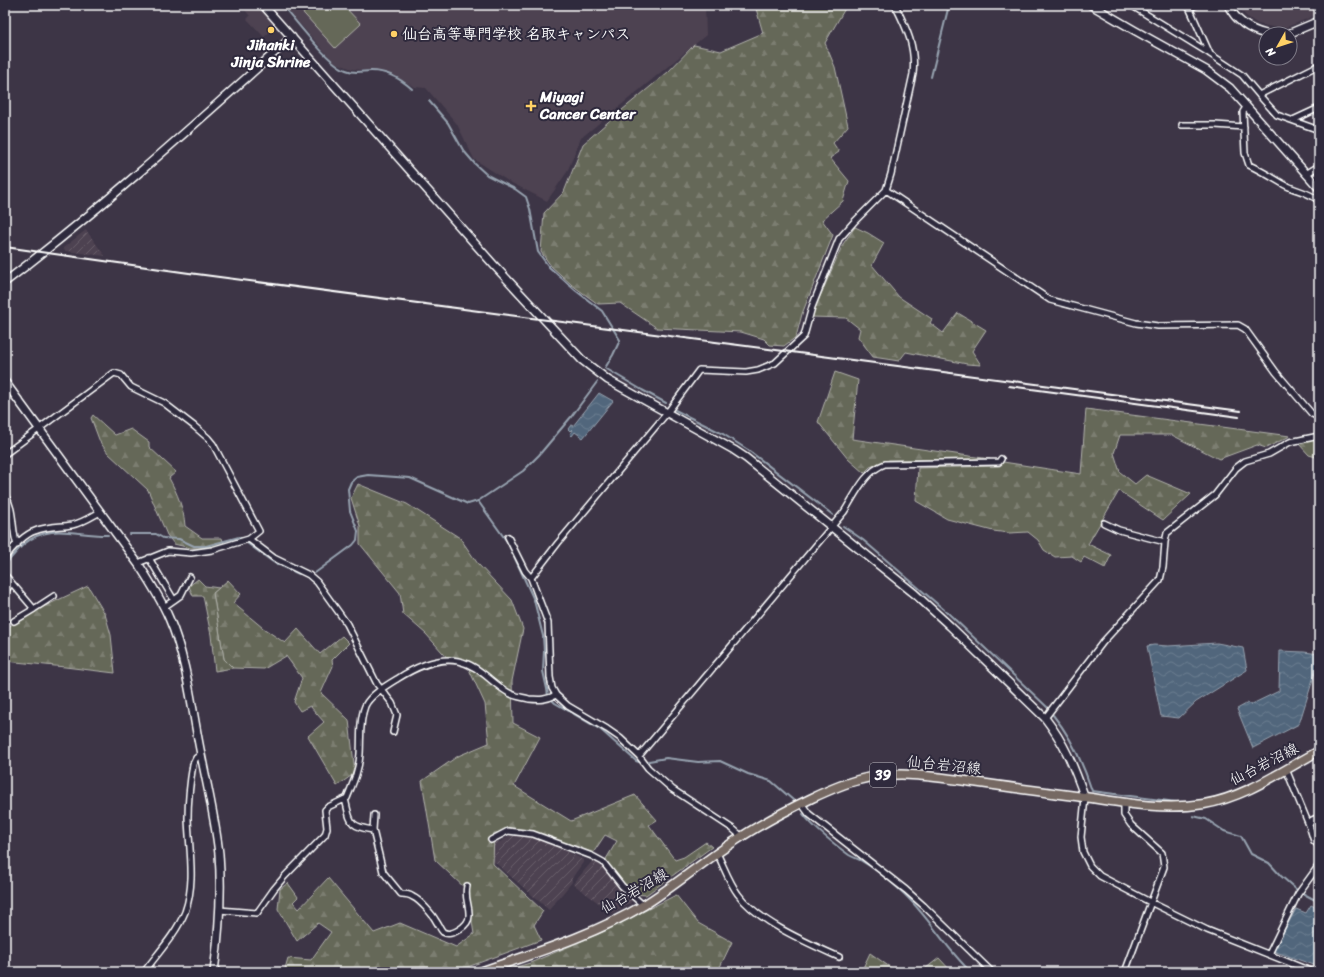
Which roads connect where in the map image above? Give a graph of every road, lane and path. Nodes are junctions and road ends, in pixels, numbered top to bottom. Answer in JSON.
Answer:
{"nodes":[{"id":1,"x":263,"y":5,"type":"edge"},
{"id":2,"x":895,"y":5,"type":"edge"},
{"id":3,"x":1091,"y":5,"type":"edge"},
{"id":4,"x":1131,"y":5,"type":"edge"},
{"id":5,"x":1196,"y":5,"type":"edge"},
{"id":6,"x":1228,"y":5,"type":"edge"},
{"id":7,"x":1188,"y":7,"type":"edge"},
{"id":8,"x":1319,"y":21,"type":"edge"},
{"id":9,"x":1258,"y":31,"type":"edge"},
{"id":10,"x":1298,"y":31,"type":"edge"},
{"id":11,"x":292,"y":37,"type":"junction"},
{"id":12,"x":1210,"y":54,"type":"junction"},
{"id":13,"x":1319,"y":65,"type":"edge"},
{"id":14,"x":1259,"y":95,"type":"junction"},
{"id":15,"x":1247,"y":106,"type":"junction"},
{"id":16,"x":1319,"y":108,"type":"edge"},
{"id":17,"x":1293,"y":120,"type":"junction"},
{"id":18,"x":1182,"y":125,"type":"dead end"},
{"id":19,"x":1244,"y":127,"type":"junction"},
{"id":20,"x":1319,"y":130,"type":"edge"},
{"id":21,"x":1319,"y":166,"type":"edge"},
{"id":22,"x":1306,"y":174,"type":"junction"},
{"id":23,"x":1319,"y":188,"type":"edge"},
{"id":24,"x":886,"y":190,"type":"junction"},
{"id":25,"x":1319,"y":201,"type":"edge"},
{"id":26,"x":5,"y":282,"type":"edge"},
{"id":27,"x":5,"y":382,"type":"edge"},
{"id":28,"x":667,"y":413,"type":"junction"},
{"id":29,"x":1319,"y":417,"type":"edge"},
{"id":30,"x":39,"y":429,"type":"junction"},
{"id":31,"x":1319,"y":436,"type":"edge"},
{"id":32,"x":5,"y":454,"type":"edge"},
{"id":33,"x":1001,"y":459,"type":"dead end"},
{"id":34,"x":5,"y":495,"type":"edge"},
{"id":35,"x":100,"y":512,"type":"junction"},
{"id":36,"x":1104,"y":523,"type":"dead end"},
{"id":37,"x":832,"y":526,"type":"junction"},
{"id":38,"x":508,"y":537,"type":"dead end"},
{"id":39,"x":249,"y":539,"type":"junction"},
{"id":40,"x":1164,"y":542,"type":"junction"},
{"id":41,"x":17,"y":545,"type":"junction"},
{"id":42,"x":5,"y":557,"type":"edge"},
{"id":43,"x":149,"y":558,"type":"junction"},
{"id":44,"x":138,"y":563,"type":"junction"},
{"id":45,"x":5,"y":575,"type":"edge"},
{"id":46,"x":190,"y":577,"type":"dead end"},
{"id":47,"x":532,"y":578,"type":"junction"},
{"id":48,"x":11,"y":583,"type":"junction"},
{"id":49,"x":5,"y":592,"type":"edge"},
{"id":50,"x":54,"y":596,"type":"dead end"},
{"id":51,"x":174,"y":600,"type":"junction"},
{"id":52,"x":164,"y":607,"type":"junction"},
{"id":53,"x":34,"y":610,"type":"junction"},
{"id":54,"x":14,"y":621,"type":"dead end"},
{"id":55,"x":381,"y":689,"type":"junction"},
{"id":56,"x":551,"y":697,"type":"junction"},
{"id":57,"x":1045,"y":718,"type":"junction"},
{"id":58,"x":393,"y":732,"type":"dead end"},
{"id":59,"x":1319,"y":751,"type":"edge"},
{"id":60,"x":202,"y":756,"type":"junction"},
{"id":61,"x":639,"y":756,"type":"junction"},
{"id":62,"x":1286,"y":769,"type":"junction"},
{"id":63,"x":1085,"y":798,"type":"junction"},
{"id":64,"x":345,"y":799,"type":"junction"},
{"id":65,"x":801,"y":803,"type":"junction"},
{"id":66,"x":1124,"y":803,"type":"junction"},
{"id":67,"x":374,"y":815,"type":"dead end"},
{"id":68,"x":1319,"y":817,"type":"edge"},
{"id":69,"x":1309,"y":825,"type":"junction"},
{"id":70,"x":373,"y":830,"type":"junction"},
{"id":71,"x":741,"y":836,"type":"junction"},
{"id":72,"x":491,"y":840,"type":"dead end"},
{"id":73,"x":1319,"y":846,"type":"edge"},
{"id":74,"x":717,"y":853,"type":"junction"},
{"id":75,"x":1319,"y":865,"type":"edge"},
{"id":76,"x":467,"y":886,"type":"dead end"},
{"id":77,"x":1150,"y":902,"type":"junction"},
{"id":78,"x":643,"y":905,"type":"junction"},
{"id":79,"x":219,"y":910,"type":"junction"},
{"id":80,"x":1269,"y":954,"type":"junction"},
{"id":81,"x":839,"y":957,"type":"dead end"},
{"id":82,"x":144,"y":972,"type":"edge"},
{"id":83,"x":214,"y":972,"type":"edge"},
{"id":84,"x":480,"y":972,"type":"edge"},
{"id":85,"x":992,"y":972,"type":"edge"},
{"id":86,"x":1125,"y":972,"type":"edge"},
{"id":87,"x":1313,"y":972,"type":"edge"}],
"edges":[{"from":1,"to":11,"type":"street"},
{"from":2,"to":24,"type":"street"},
{"from":3,"to":15,"type":"street"},
{"from":4,"to":12,"type":"street"},
{"from":5,"to":7,"type":"street"},
{"from":6,"to":9,"type":"street"},
{"from":7,"to":12,"type":"street"},
{"from":8,"to":10,"type":"street"},
{"from":11,"to":26,"type":"street"},
{"from":11,"to":28,"type":"street"},
{"from":12,"to":14,"type":"street"},
{"from":13,"to":14,"type":"street"},
{"from":14,"to":17,"type":"street"},
{"from":15,"to":19,"type":"street"},
{"from":15,"to":22,"type":"street"},
{"from":16,"to":17,"type":"street"},
{"from":17,"to":20,"type":"street"},
{"from":18,"to":19,"type":"street"},
{"from":19,"to":25,"type":"street"},
{"from":21,"to":22,"type":"street"},
{"from":22,"to":23,"type":"street"},
{"from":24,"to":28,"type":"street"},
{"from":24,"to":29,"type":"street"},
{"from":27,"to":30,"type":"street"},
{"from":28,"to":37,"type":"street"},
{"from":28,"to":47,"type":"street"},
{"from":30,"to":32,"type":"street"},
{"from":30,"to":35,"type":"street"},
{"from":30,"to":39,"type":"street"},
{"from":31,"to":40,"type":"street"},
{"from":33,"to":37,"type":"street"},
{"from":34,"to":41,"type":"street"},
{"from":35,"to":41,"type":"street"},
{"from":35,"to":44,"type":"street"},
{"from":36,"to":40,"type":"street"},
{"from":37,"to":57,"type":"street"},
{"from":37,"to":61,"type":"street"},
{"from":38,"to":47,"type":"street"},
{"from":39,"to":43,"type":"street"},
{"from":39,"to":55,"type":"street"},
{"from":40,"to":57,"type":"street"},
{"from":41,"to":42,"type":"street"},
{"from":43,"to":44,"type":"street"},
{"from":43,"to":51,"type":"street"},
{"from":44,"to":52,"type":"street"},
{"from":45,"to":48,"type":"street"},
{"from":46,"to":51,"type":"street"},
{"from":47,"to":56,"type":"street"},
{"from":48,"to":49,"type":"street"},
{"from":48,"to":53,"type":"street"},
{"from":50,"to":53,"type":"street"},
{"from":51,"to":52,"type":"street"},
{"from":52,"to":60,"type":"street"},
{"from":53,"to":54,"type":"street"},
{"from":55,"to":56,"type":"street"},
{"from":55,"to":58,"type":"street"},
{"from":55,"to":64,"type":"street"},
{"from":56,"to":61,"type":"street"},
{"from":57,"to":63,"type":"street"},
{"from":59,"to":62,"type":"main road","name":"仙台岩沼線","number":"39"},
{"from":60,"to":79,"type":"street"},
{"from":60,"to":82,"type":"street"},
{"from":61,"to":71,"type":"street"},
{"from":62,"to":66,"type":"main road","name":"仙台岩沼線","number":"39"},
{"from":62,"to":69,"type":"street"},
{"from":63,"to":65,"type":"main road","name":"仙台岩沼線","number":"39"},
{"from":63,"to":66,"type":"main road","name":"仙台岩沼線","number":"39"},
{"from":63,"to":77,"type":"street"},
{"from":64,"to":70,"type":"street"},
{"from":64,"to":79,"type":"street"},
{"from":65,"to":71,"type":"main road","name":"仙台岩沼線","number":"39"},
{"from":65,"to":85,"type":"street"},
{"from":66,"to":77,"type":"street"},
{"from":67,"to":70,"type":"street"},
{"from":68,"to":69,"type":"street"},
{"from":69,"to":73,"type":"street"},
{"from":70,"to":76,"type":"street"},
{"from":71,"to":74,"type":"main road","name":"仙台岩沼線","number":"39"},
{"from":72,"to":78,"type":"street"},
{"from":74,"to":78,"type":"main road","name":"仙台岩沼線","number":"39"},
{"from":74,"to":81,"type":"street"},
{"from":75,"to":80,"type":"street"},
{"from":77,"to":80,"type":"street"},
{"from":77,"to":86,"type":"street"},
{"from":78,"to":84,"type":"main road","name":"仙台岩沼線","number":"39"},
{"from":79,"to":83,"type":"street"},
{"from":80,"to":87,"type":"street"}]}
